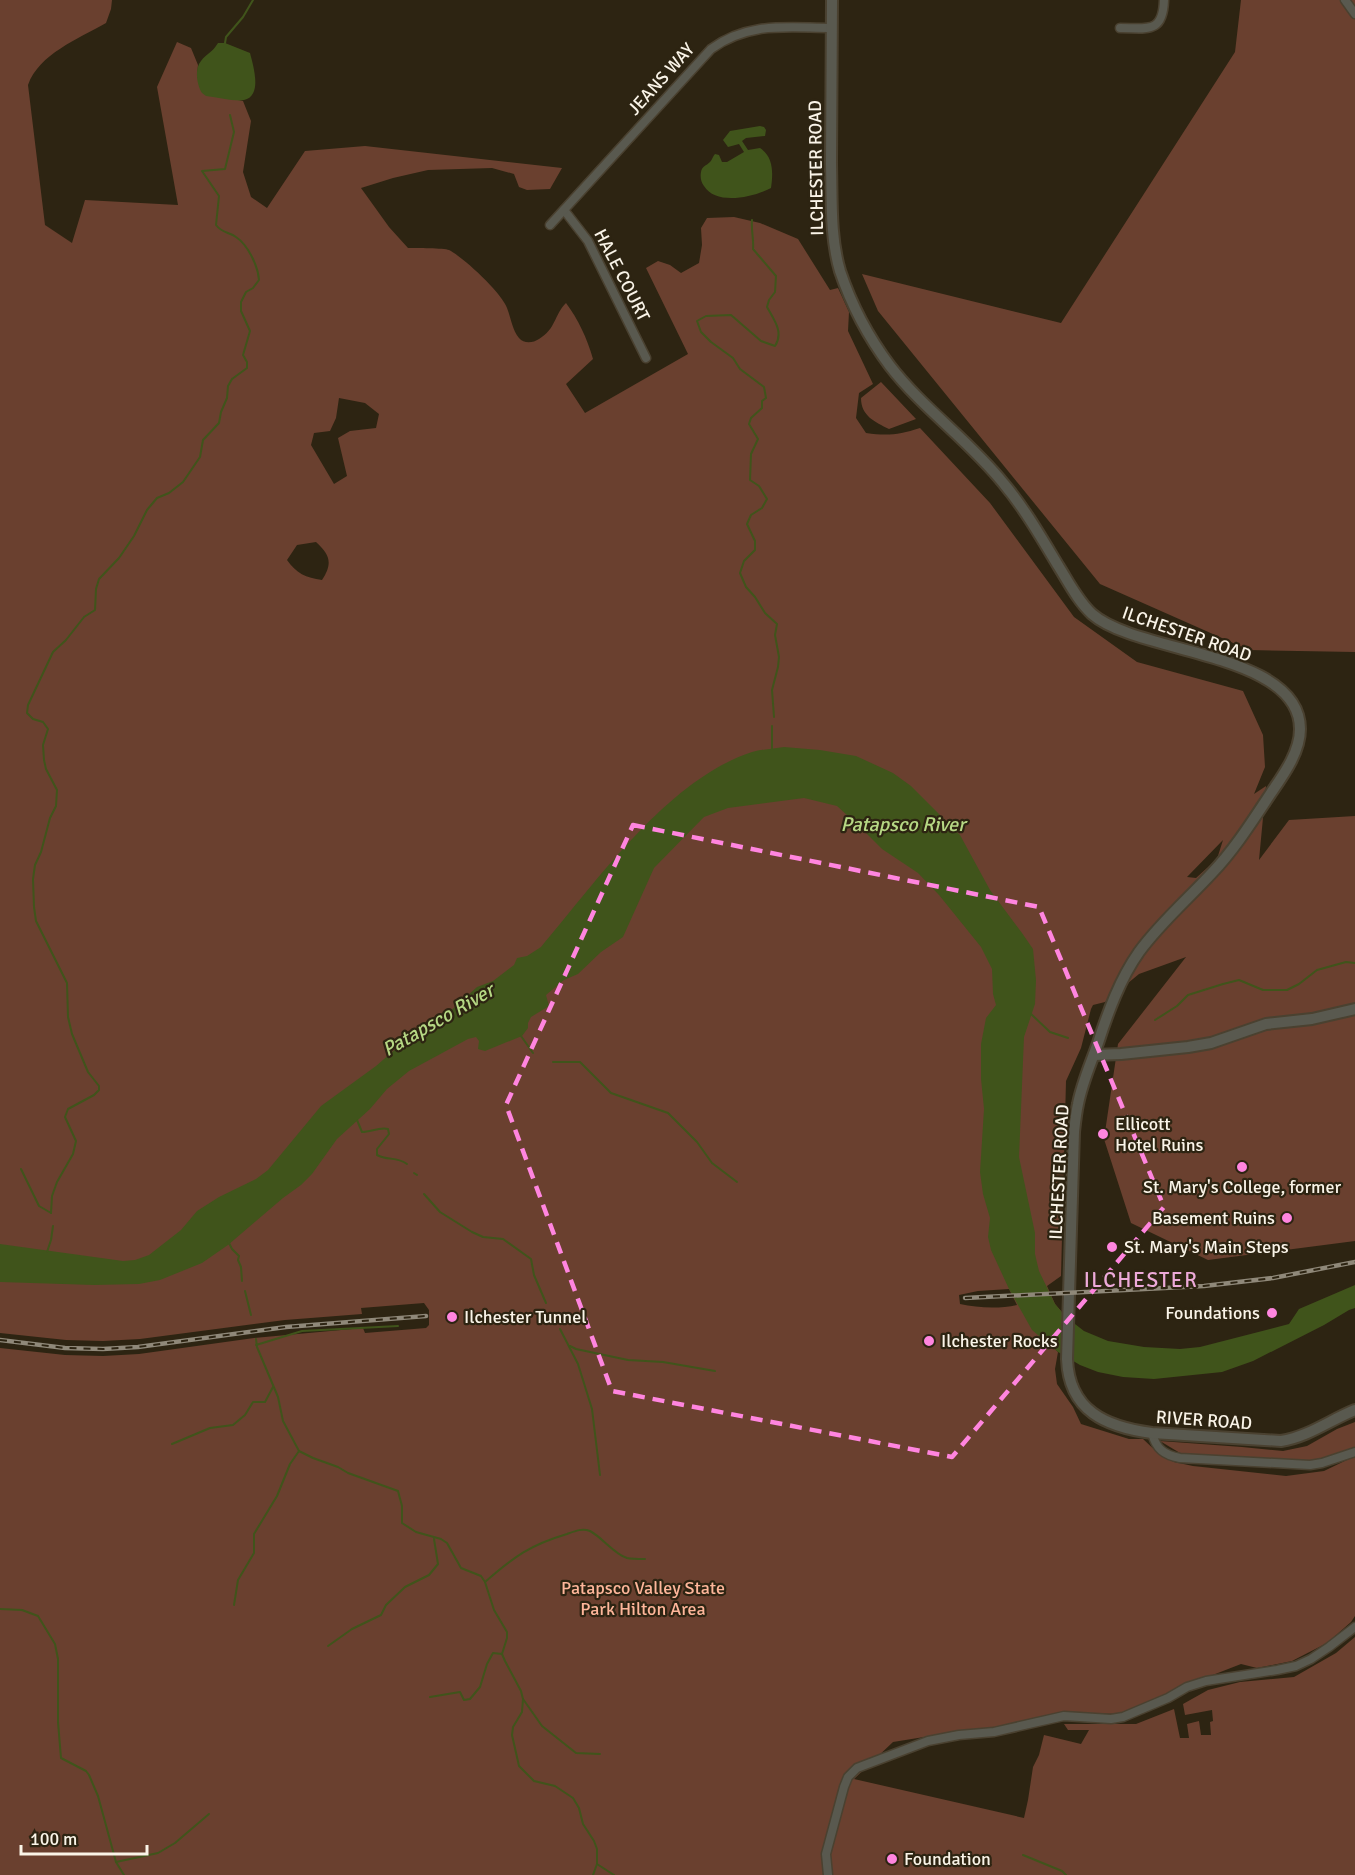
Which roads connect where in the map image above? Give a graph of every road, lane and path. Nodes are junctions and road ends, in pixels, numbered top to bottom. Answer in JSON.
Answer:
{"nodes":[{"id":1,"x":832,"y":0,"type":"edge"},
{"id":2,"x":1164,"y":0,"type":"edge"},
{"id":3,"x":1345,"y":0,"type":"edge"},
{"id":4,"x":1355,"y":14,"type":"edge"},
{"id":5,"x":832,"y":28,"type":"junction"},
{"id":6,"x":1120,"y":28,"type":"dead end"},
{"id":7,"x":564,"y":210,"type":"junction"},
{"id":8,"x":550,"y":225,"type":"dead end"},
{"id":9,"x":646,"y":358,"type":"dead end"},
{"id":10,"x":1355,"y":1009,"type":"edge"},
{"id":11,"x":1094,"y":1055,"type":"junction"},
{"id":12,"x":1068,"y":1377,"type":"joint"},
{"id":13,"x":1355,"y":1410,"type":"edge"},
{"id":14,"x":1152,"y":1433,"type":"junction"},
{"id":15,"x":1355,"y":1452,"type":"edge"},
{"id":16,"x":1355,"y":1627,"type":"edge"},
{"id":17,"x":828,"y":1875,"type":"edge"}],
"edges":[{"from":1,"to":5,"type":"street","name":"ILCHESTER ROAD"},
{"from":2,"to":6,"type":"street"},
{"from":3,"to":4,"type":"street"},
{"from":5,"to":7,"type":"street","name":"JEANS WAY"},
{"from":5,"to":11,"type":"street","name":"ILCHESTER ROAD"},
{"from":7,"to":8,"type":"street","name":"JEANS WAY"},
{"from":7,"to":9,"type":"street","name":"HALE COURT"},
{"from":10,"to":11,"type":"street"},
{"from":11,"to":12,"type":"street","name":"ILCHESTER ROAD"},
{"from":12,"to":14,"type":"street","name":"RIVER ROAD"},
{"from":13,"to":14,"type":"street","name":"RIVER ROAD"},
{"from":14,"to":15,"type":"street"},
{"from":16,"to":17,"type":"street"}]}
